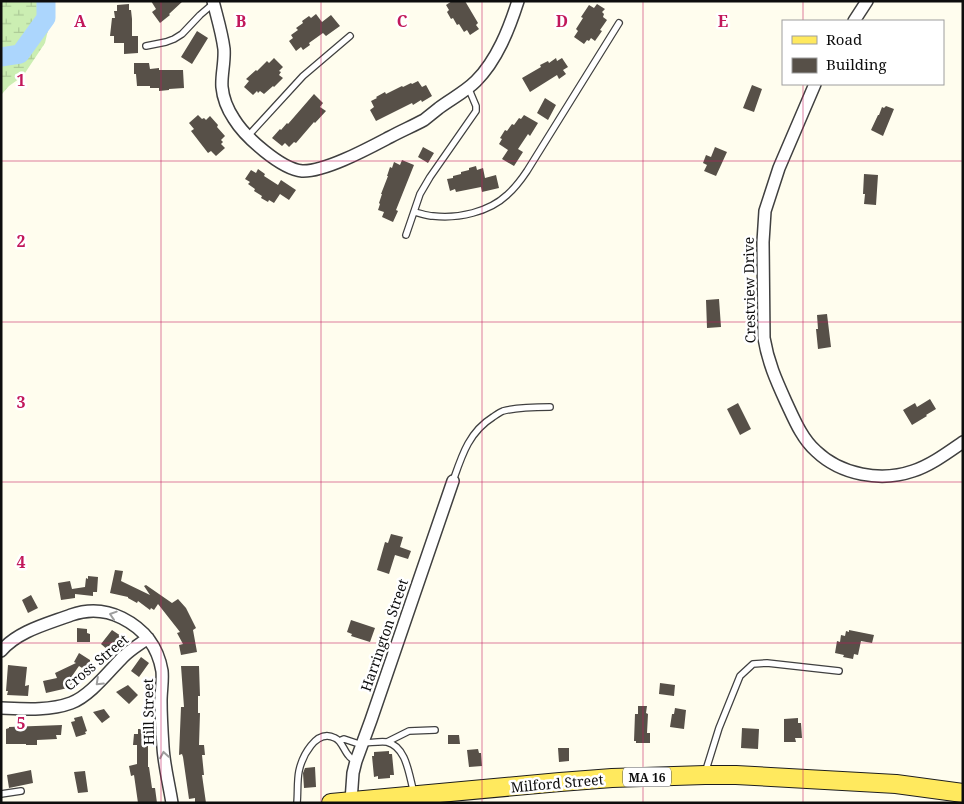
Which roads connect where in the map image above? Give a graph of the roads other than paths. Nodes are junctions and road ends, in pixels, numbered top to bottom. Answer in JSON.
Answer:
{"nodes":[{"id":1,"x":518,"y":1,"type":"edge"},
{"id":2,"x":867,"y":1,"type":"edge"},
{"id":3,"x":214,"y":2,"type":"edge"},
{"id":4,"x":855,"y":20,"type":"edge"},
{"id":5,"x":619,"y":23,"type":"dead end"},
{"id":6,"x":350,"y":36,"type":"dead end"},
{"id":7,"x":146,"y":46,"type":"dead end"},
{"id":8,"x":815,"y":85,"type":"edge"},
{"id":9,"x":468,"y":87,"type":"junction"},
{"id":10,"x":248,"y":136,"type":"junction"},
{"id":11,"x":414,"y":212,"type":"junction"},
{"id":12,"x":406,"y":235,"type":"dead end"},
{"id":13,"x":550,"y":407,"type":"dead end"},
{"id":14,"x":963,"y":442,"type":"edge"},
{"id":15,"x":453,"y":481,"type":"joint"},
{"id":16,"x":148,"y":638,"type":"junction"},
{"id":17,"x":1,"y":651,"type":"edge"},
{"id":18,"x":839,"y":672,"type":"dead end"},
{"id":19,"x":1,"y":708,"type":"edge"},
{"id":20,"x":435,"y":730,"type":"dead end"},
{"id":21,"x":339,"y":741,"type":"junction"},
{"id":22,"x":387,"y":742,"type":"junction"},
{"id":23,"x":362,"y":744,"type":"junction"},
{"id":24,"x":356,"y":760,"type":"junction"},
{"id":25,"x":705,"y":775,"type":"junction"},
{"id":26,"x":21,"y":791,"type":"dead end"},
{"id":27,"x":963,"y":793,"type":"edge"},
{"id":28,"x":1,"y":794,"type":"edge"},
{"id":29,"x":414,"y":795,"type":"junction"},
{"id":30,"x":351,"y":801,"type":"junction"},
{"id":31,"x":172,"y":803,"type":"edge"},
{"id":32,"x":297,"y":803,"type":"edge"},
{"id":33,"x":331,"y":803,"type":"edge"}],
"edges":[{"from":1,"to":9,"type":"street"},
{"from":2,"to":4,"type":"street"},
{"from":3,"to":7,"type":"lane"},
{"from":3,"to":10,"type":"street"},
{"from":5,"to":11,"type":"lane"},
{"from":6,"to":10,"type":"lane"},
{"from":8,"to":14,"type":"street","name":"Crestview Drive"},
{"from":9,"to":10,"type":"street"},
{"from":9,"to":11,"type":"lane"},
{"from":11,"to":12,"type":"lane"},
{"from":13,"to":15,"type":"lane"},
{"from":15,"to":23,"type":"street","name":"Harrington Street"},
{"from":16,"to":17,"type":"street","name":"Hill Street","one_way":true},
{"from":16,"to":19,"type":"street","name":"Cross Street","one_way":true},
{"from":31,"to":16,"type":"street","name":"Hill Street","one_way":true},
{"from":18,"to":25,"type":"lane"},
{"from":20,"to":22,"type":"lane"},
{"from":21,"to":23,"type":"lane"},
{"from":21,"to":24,"type":"lane"},
{"from":21,"to":32,"type":"lane"},
{"from":22,"to":23,"type":"lane"},
{"from":22,"to":29,"type":"lane"},
{"from":23,"to":24,"type":"street","name":"Harrington Street"},
{"from":24,"to":30,"type":"street","name":"Harrington Street"},
{"from":25,"to":27,"type":"main road","name":"Milford Street","number":"MA 16"},
{"from":25,"to":29,"type":"main road","name":"Milford Street","number":"MA 16"},
{"from":26,"to":28,"type":"lane"},
{"from":29,"to":30,"type":"main road","name":"Milford Street","number":"MA 16"},
{"from":30,"to":33,"type":"main road","name":"Milford Street","number":"MA 16"}]}
